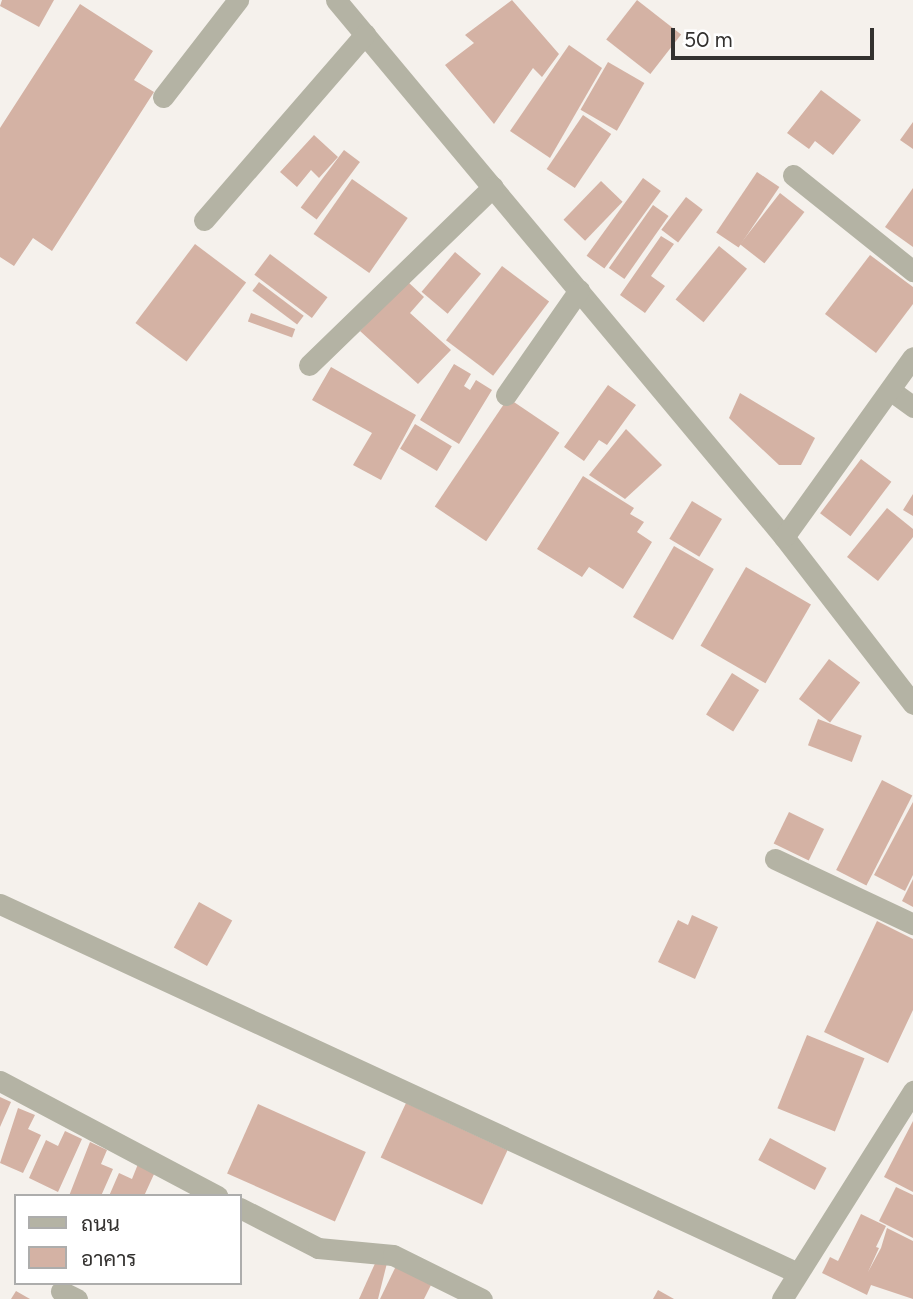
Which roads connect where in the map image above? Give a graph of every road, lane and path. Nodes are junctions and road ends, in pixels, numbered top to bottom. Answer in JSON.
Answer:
{"nodes":[{"id":1,"x":237,"y":0,"type":"edge"},
{"id":2,"x":336,"y":0,"type":"edge"},
{"id":3,"x":365,"y":34,"type":"junction"},
{"id":4,"x":163,"y":97,"type":"dead end"},
{"id":5,"x":793,"y":175,"type":"dead end"},
{"id":6,"x":493,"y":187,"type":"junction"},
{"id":7,"x":204,"y":220,"type":"dead end"},
{"id":8,"x":913,"y":271,"type":"edge"},
{"id":9,"x":579,"y":290,"type":"junction"},
{"id":10,"x":913,"y":357,"type":"edge"},
{"id":11,"x":309,"y":365,"type":"dead end"},
{"id":12,"x":890,"y":390,"type":"junction"},
{"id":13,"x":506,"y":395,"type":"dead end"},
{"id":14,"x":913,"y":407,"type":"edge"},
{"id":15,"x":784,"y":537,"type":"junction"},
{"id":16,"x":913,"y":704,"type":"edge"},
{"id":17,"x":775,"y":859,"type":"dead end"},
{"id":18,"x":0,"y":905,"type":"edge"},
{"id":19,"x":913,"y":924,"type":"edge"},
{"id":20,"x":0,"y":1081,"type":"edge"},
{"id":21,"x":913,"y":1091,"type":"edge"},
{"id":22,"x":213,"y":1194,"type":"edge"},
{"id":23,"x":242,"y":1209,"type":"edge"},
{"id":24,"x":798,"y":1273,"type":"junction"},
{"id":25,"x":482,"y":1299,"type":"edge"},
{"id":26,"x":782,"y":1299,"type":"edge"}],
"edges":[{"from":1,"to":4,"type":"street"},
{"from":2,"to":3,"type":"street"},
{"from":3,"to":6,"type":"street"},
{"from":3,"to":7,"type":"street"},
{"from":5,"to":8,"type":"street"},
{"from":6,"to":9,"type":"street"},
{"from":6,"to":11,"type":"street"},
{"from":9,"to":13,"type":"street"},
{"from":9,"to":15,"type":"street"},
{"from":10,"to":12,"type":"street"},
{"from":12,"to":14,"type":"street"},
{"from":12,"to":15,"type":"street"},
{"from":15,"to":16,"type":"street"},
{"from":17,"to":19,"type":"street"},
{"from":18,"to":24,"type":"street"},
{"from":20,"to":22,"type":"street"},
{"from":21,"to":24,"type":"street"},
{"from":23,"to":25,"type":"street"},
{"from":24,"to":26,"type":"street"}]}
